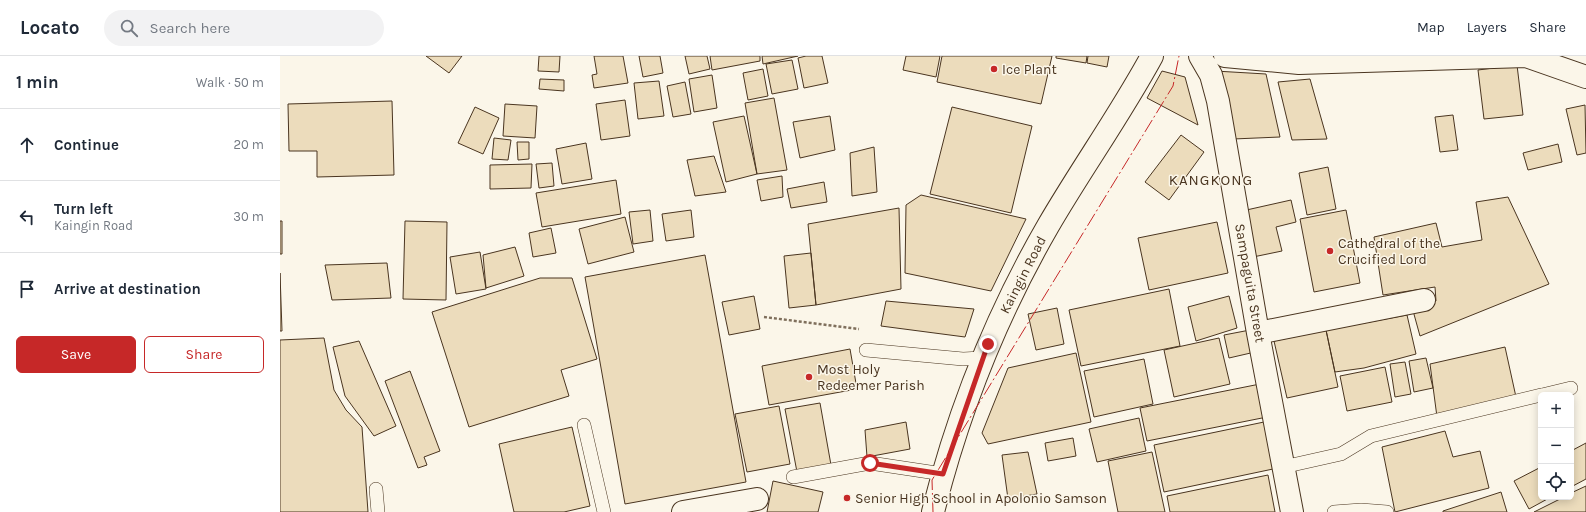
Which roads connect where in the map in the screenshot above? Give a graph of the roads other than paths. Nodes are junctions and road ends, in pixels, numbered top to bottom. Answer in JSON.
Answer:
{"nodes":[{"id":1,"x":1152,"y":56,"type":"edge"},
{"id":2,"x":1200,"y":56,"type":"edge"},
{"id":3,"x":1225,"y":56,"type":"edge"},
{"id":4,"x":1586,"y":77,"type":"edge"},
{"id":5,"x":1424,"y":300,"type":"dead end"},
{"id":6,"x":1258,"y":333,"type":"junction"},
{"id":7,"x":866,"y":350,"type":"dead end"},
{"id":8,"x":982,"y":358,"type":"junction"},
{"id":9,"x":1571,"y":388,"type":"dead end"},
{"id":10,"x":1554,"y":392,"type":"edge"},
{"id":11,"x":1538,"y":396,"type":"edge"},
{"id":12,"x":584,"y":425,"type":"dead end"},
{"id":13,"x":1283,"y":467,"type":"junction"},
{"id":14,"x":943,"y":474,"type":"junction"},
{"id":15,"x":793,"y":477,"type":"dead end"},
{"id":16,"x":376,"y":489,"type":"dead end"},
{"id":17,"x":757,"y":499,"type":"dead end"},
{"id":18,"x":378,"y":512,"type":"edge"},
{"id":19,"x":604,"y":512,"type":"edge"},
{"id":20,"x":683,"y":512,"type":"edge"},
{"id":21,"x":933,"y":512,"type":"edge"},
{"id":22,"x":1292,"y":512,"type":"edge"},
{"id":23,"x":1334,"y":512,"type":"edge"},
{"id":24,"x":1387,"y":512,"type":"edge"}],
"edges":[{"from":1,"to":8,"type":"street","name":"Kaingin Road"},
{"from":2,"to":6,"type":"street","name":"Sampaguita Street"},
{"from":3,"to":4,"type":"street"},
{"from":5,"to":6,"type":"street"},
{"from":6,"to":13,"type":"street","name":"Sampaguita Street"},
{"from":7,"to":8,"type":"lane"},
{"from":8,"to":14,"type":"street","name":"Kaingin Road"},
{"from":9,"to":10,"type":"lane"},
{"from":11,"to":13,"type":"lane"},
{"from":12,"to":19,"type":"lane"},
{"from":13,"to":22,"type":"street","name":"Sampaguita Street"},
{"from":14,"to":15,"type":"lane"},
{"from":14,"to":21,"type":"street","name":"Kaingin Road"},
{"from":16,"to":18,"type":"lane"},
{"from":17,"to":20,"type":"street"},
{"from":23,"to":24,"type":"lane"}]}
